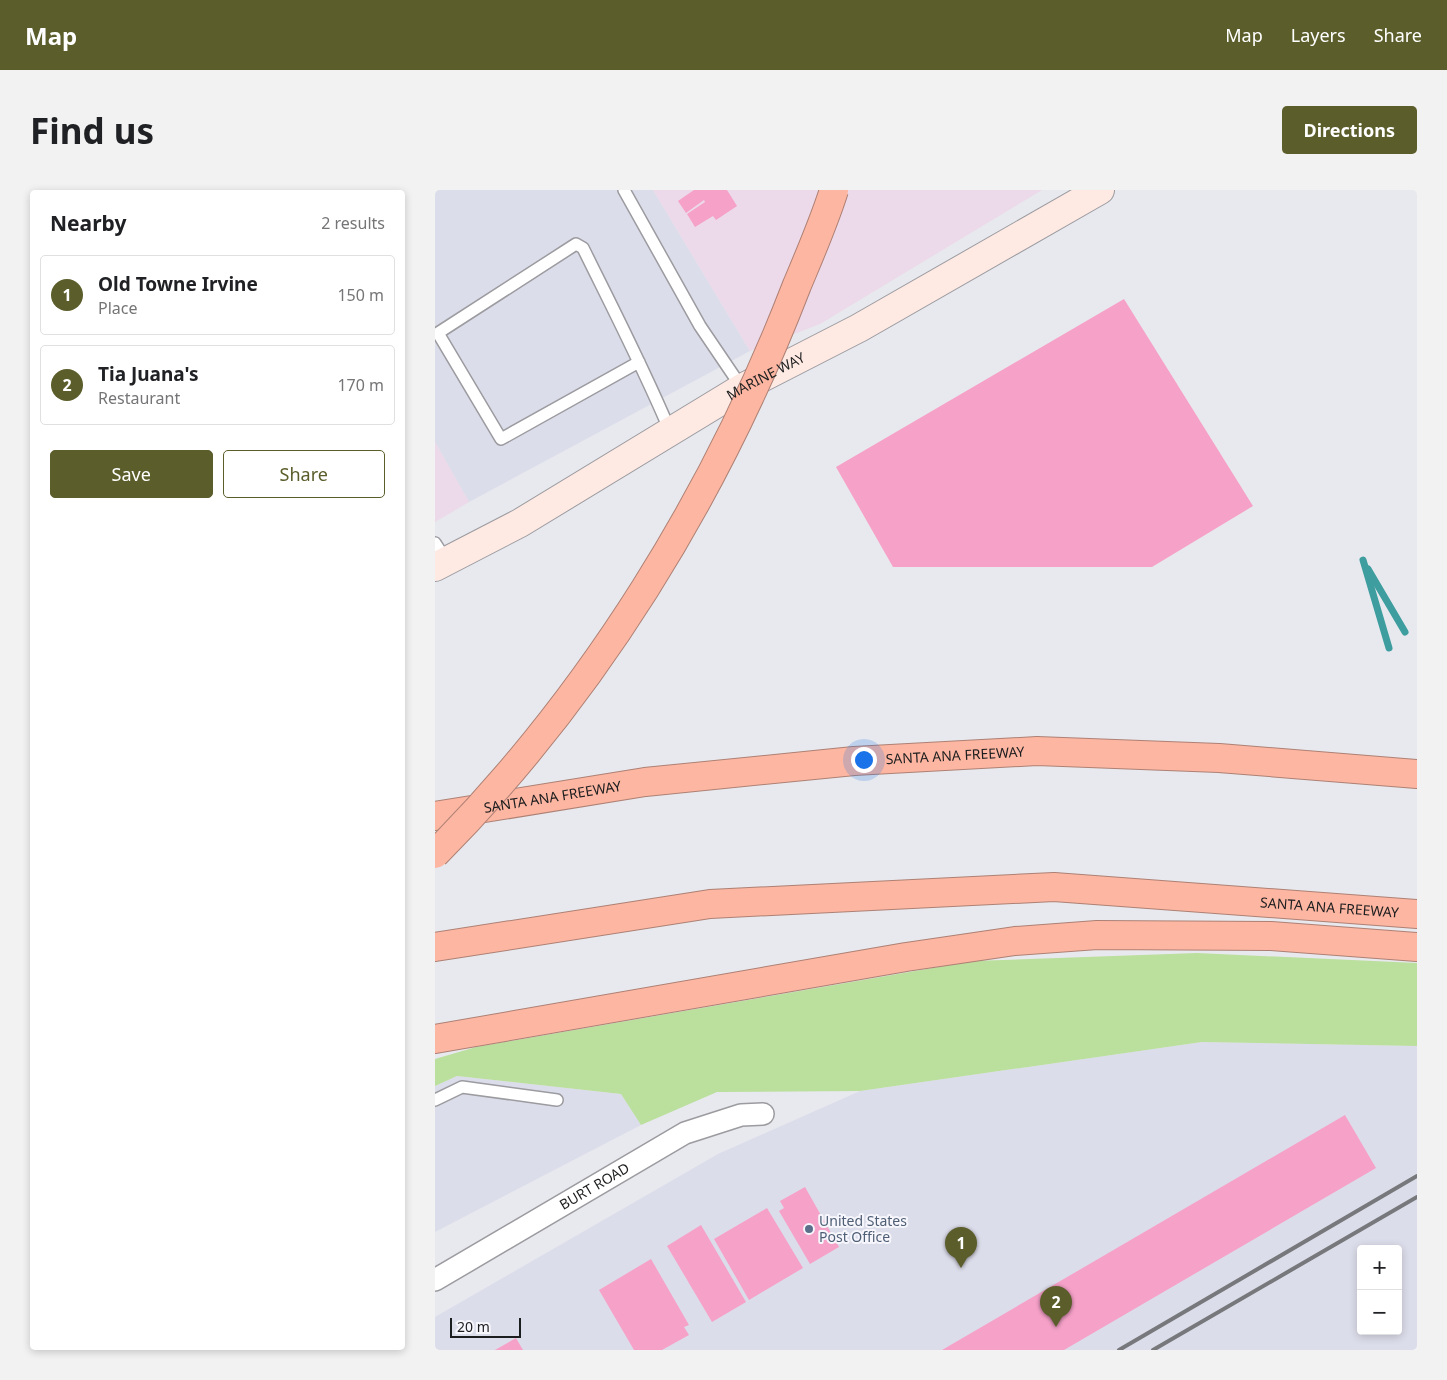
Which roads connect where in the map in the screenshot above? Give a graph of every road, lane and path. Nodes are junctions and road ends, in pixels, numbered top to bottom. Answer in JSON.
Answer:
{"nodes":[{"id":1,"x":624,"y":190,"type":"edge"},
{"id":2,"x":834,"y":190,"type":"edge"},
{"id":3,"x":1100,"y":190,"type":"edge"},
{"id":4,"x":639,"y":362,"type":"junction"},
{"id":5,"x":742,"y":388,"type":"junction"},
{"id":6,"x":670,"y":431,"type":"junction"},
{"id":7,"x":439,"y":556,"type":"edge"},
{"id":8,"x":1417,"y":774,"type":"edge"},
{"id":9,"x":435,"y":816,"type":"edge"},
{"id":10,"x":435,"y":854,"type":"edge"},
{"id":11,"x":1417,"y":914,"type":"edge"},
{"id":12,"x":435,"y":947,"type":"edge"},
{"id":13,"x":1417,"y":947,"type":"edge"},
{"id":14,"x":435,"y":1039,"type":"edge"},
{"id":15,"x":435,"y":1100,"type":"edge"},
{"id":16,"x":557,"y":1100,"type":"dead end"},
{"id":17,"x":763,"y":1114,"type":"dead end"},
{"id":18,"x":435,"y":1280,"type":"edge"}],
"edges":[{"from":1,"to":5,"type":"lane"},
{"from":2,"to":10,"type":"highway","bridge":true},
{"from":3,"to":5,"type":"main road","name":"MARINE WAY"},
{"from":4,"to":4,"type":"lane"},
{"from":4,"to":6,"type":"lane"},
{"from":5,"to":6,"type":"main road","name":"MARINE WAY"},
{"from":6,"to":7,"type":"main road","name":"MARINE WAY"},
{"from":8,"to":9,"type":"highway","name":"SANTA ANA FREEWAY"},
{"from":11,"to":12,"type":"highway","name":"SANTA ANA FREEWAY"},
{"from":13,"to":14,"type":"highway"},
{"from":15,"to":16,"type":"lane"},
{"from":17,"to":18,"type":"street","name":"BURT ROAD"}]}
